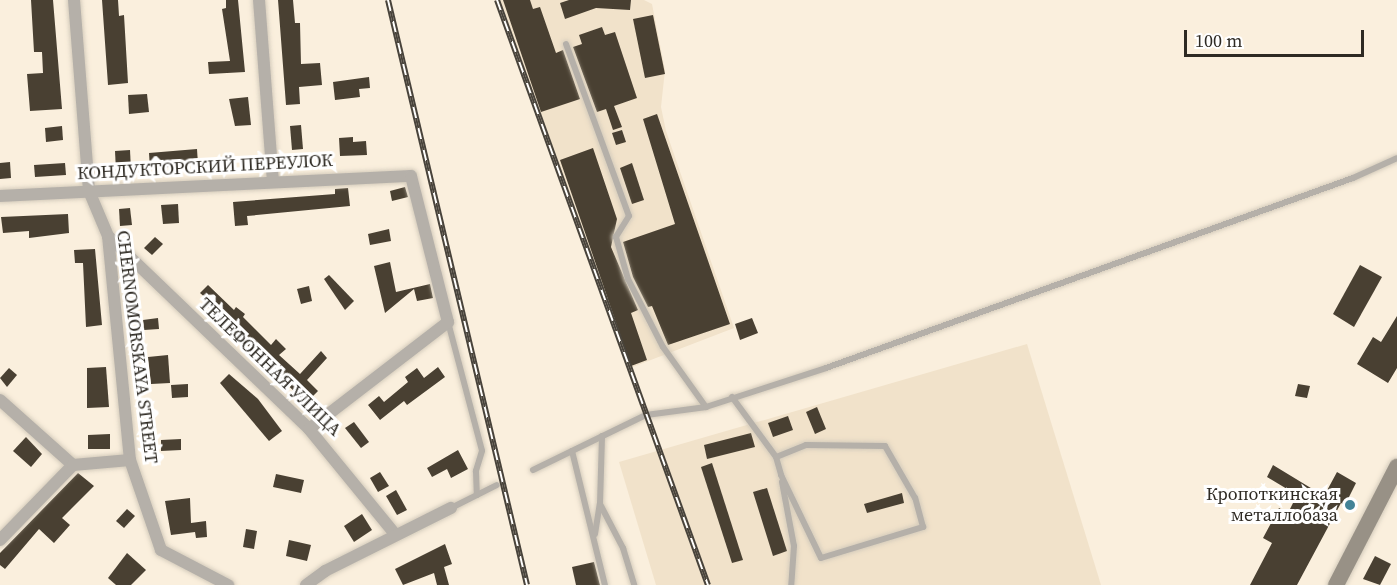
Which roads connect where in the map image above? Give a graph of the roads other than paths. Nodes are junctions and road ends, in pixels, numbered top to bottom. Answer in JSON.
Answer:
{"nodes":[{"id":1,"x":74,"y":0,"type":"edge"},
{"id":2,"x":259,"y":0,"type":"edge"},
{"id":3,"x":566,"y":44,"type":"dead end"},
{"id":4,"x":1397,"y":158,"type":"edge"},
{"id":5,"x":273,"y":180,"type":"junction"},
{"id":6,"x":90,"y":191,"type":"junction"},
{"id":7,"x":0,"y":196,"type":"edge"},
{"id":8,"x":108,"y":236,"type":"junction"},
{"id":9,"x":448,"y":322,"type":"junction"},
{"id":10,"x":732,"y":396,"type":"junction"},
{"id":11,"x":0,"y":399,"type":"edge"},
{"id":12,"x":706,"y":407,"type":"junction"},
{"id":13,"x":309,"y":429,"type":"junction"},
{"id":14,"x":602,"y":436,"type":"junction"},
{"id":15,"x":572,"y":451,"type":"junction"},
{"id":16,"x":776,"y":457,"type":"junction"},
{"id":17,"x":130,"y":460,"type":"junction"},
{"id":18,"x":72,"y":465,"type":"junction"},
{"id":19,"x":1397,"y":467,"type":"edge"},
{"id":20,"x":533,"y":470,"type":"dead end"},
{"id":21,"x":781,"y":474,"type":"junction"},
{"id":22,"x":497,"y":485,"type":"dead end"},
{"id":23,"x":477,"y":495,"type":"junction"},
{"id":24,"x":600,"y":504,"type":"junction"},
{"id":25,"x":451,"y":508,"type":"joint"},
{"id":26,"x":395,"y":534,"type":"junction"},
{"id":27,"x":594,"y":537,"type":"junction"},
{"id":28,"x":0,"y":540,"type":"edge"},
{"id":29,"x":228,"y":585,"type":"edge"},
{"id":30,"x":306,"y":585,"type":"edge"},
{"id":31,"x":605,"y":585,"type":"edge"},
{"id":32,"x":634,"y":585,"type":"edge"},
{"id":33,"x":791,"y":585,"type":"edge"},
{"id":34,"x":1336,"y":585,"type":"edge"}],
"edges":[{"from":1,"to":6,"type":"street","name":"CHERNOMORSKAYA STREET"},
{"from":2,"to":5,"type":"street"},
{"from":3,"to":12,"type":"lane"},
{"from":4,"to":10,"type":"lane"},
{"from":5,"to":6,"type":"street","name":"КОНДУКТОРСКИЙ ПЕРЕУЛОК"},
{"from":5,"to":9,"type":"street","name":"КОНДУКТОРСКИЙ ПЕРЕУЛОК"},
{"from":6,"to":7,"type":"street","name":"КОНДУКТОРСКИЙ ПЕРЕУЛОК"},
{"from":6,"to":8,"type":"street","name":"CHERNOMORSKAYA STREET"},
{"from":8,"to":13,"type":"street","name":"ТЕЛЕФОННАЯ УЛИЦА"},
{"from":8,"to":17,"type":"street","name":"CHERNOMORSKAYA STREET"},
{"from":9,"to":13,"type":"street"},
{"from":9,"to":23,"type":"lane"},
{"from":10,"to":12,"type":"lane"},
{"from":10,"to":16,"type":"lane"},
{"from":11,"to":18,"type":"street"},
{"from":12,"to":14,"type":"lane"},
{"from":13,"to":26,"type":"street","name":"ТЕЛЕФОННАЯ УЛИЦА"},
{"from":14,"to":15,"type":"lane"},
{"from":14,"to":24,"type":"lane"},
{"from":15,"to":20,"type":"lane"},
{"from":15,"to":27,"type":"lane"},
{"from":16,"to":21,"type":"lane"},
{"from":16,"to":21,"type":"lane"},
{"from":17,"to":18,"type":"street"},
{"from":17,"to":29,"type":"street","name":"CHERNOMORSKAYA STREET"},
{"from":18,"to":28,"type":"street"},
{"from":19,"to":34,"type":"main road"},
{"from":21,"to":33,"type":"lane"},
{"from":22,"to":23,"type":"lane"},
{"from":23,"to":25,"type":"lane"},
{"from":24,"to":27,"type":"lane"},
{"from":24,"to":32,"type":"lane"},
{"from":25,"to":26,"type":"street"},
{"from":26,"to":30,"type":"street"},
{"from":27,"to":31,"type":"lane"}]}
